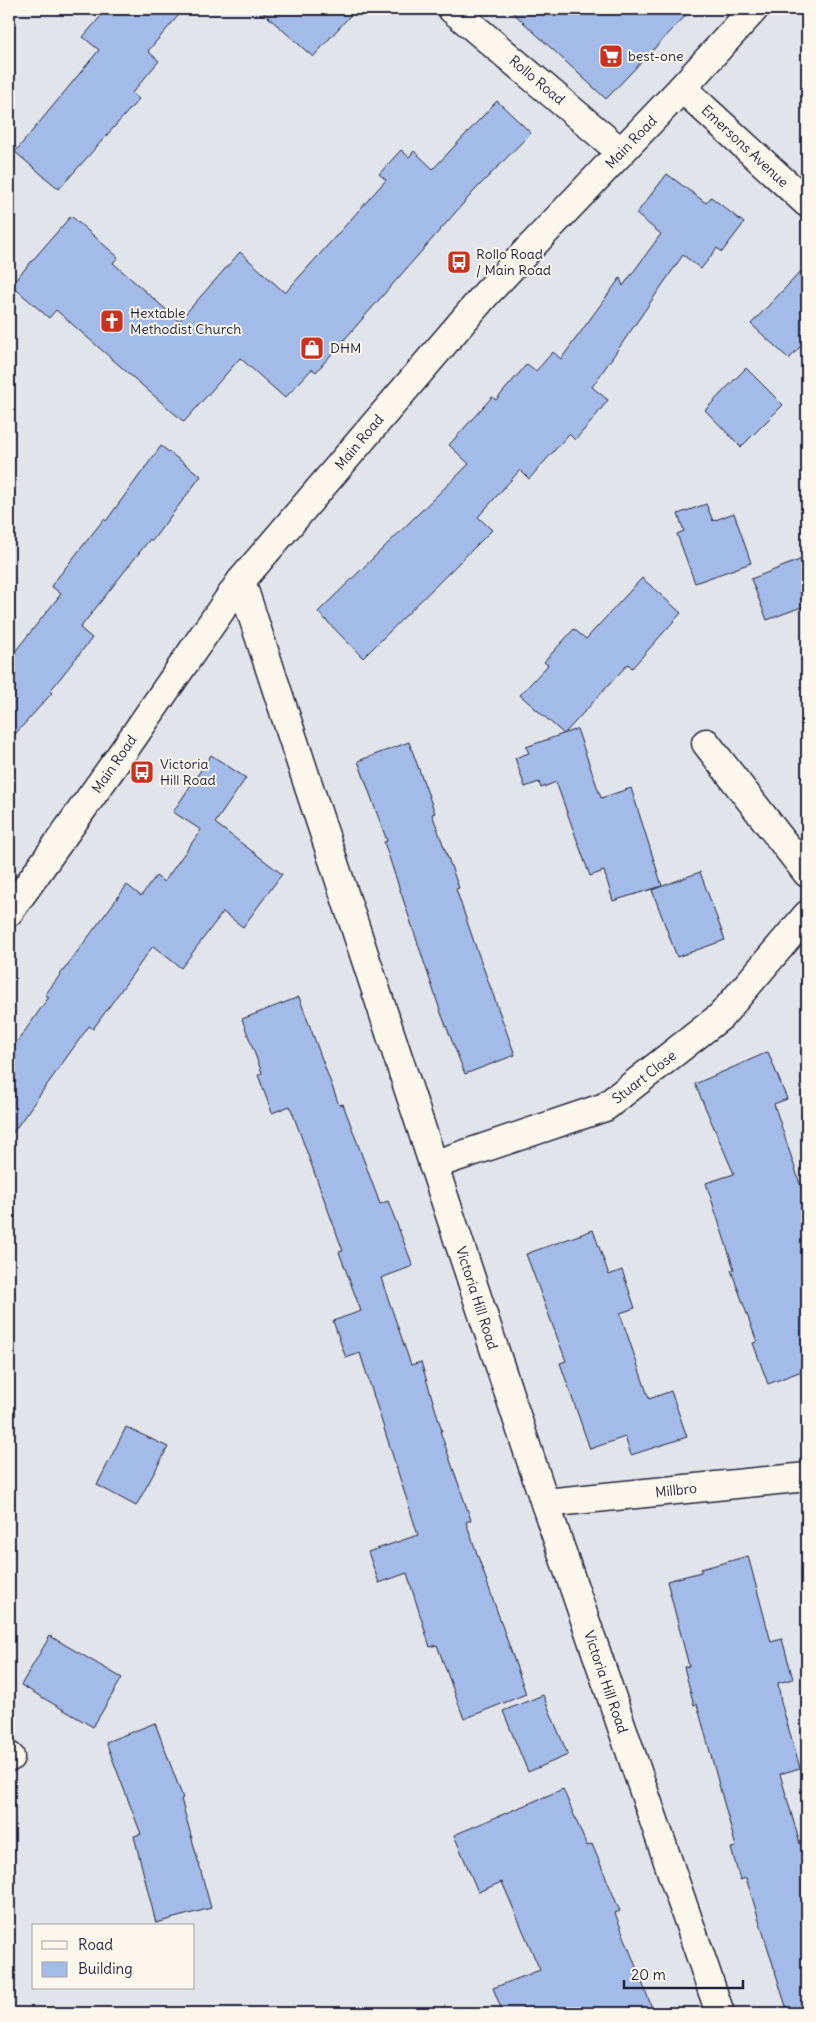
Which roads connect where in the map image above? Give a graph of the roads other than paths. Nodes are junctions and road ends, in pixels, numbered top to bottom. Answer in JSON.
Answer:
{"nodes":[{"id":1,"x":452,"y":9,"type":"edge"},
{"id":2,"x":754,"y":9,"type":"edge"},
{"id":3,"x":682,"y":88,"type":"junction"},
{"id":4,"x":621,"y":152,"type":"junction"},
{"id":5,"x":807,"y":203,"type":"edge"},
{"id":6,"x":241,"y":581,"type":"junction"},
{"id":7,"x":706,"y":743,"type":"dead end"},
{"id":8,"x":807,"y":873,"type":"edge"},
{"id":9,"x":9,"y":912,"type":"edge"},
{"id":10,"x":807,"y":915,"type":"edge"},
{"id":11,"x":433,"y":1165,"type":"junction"},
{"id":12,"x":807,"y":1477,"type":"edge"},
{"id":13,"x":545,"y":1503,"type":"junction"},
{"id":14,"x":720,"y":2013,"type":"edge"}],
"edges":[{"from":1,"to":4,"type":"street","name":"Rollo Road"},
{"from":2,"to":3,"type":"street","name":"Main Road"},
{"from":3,"to":4,"type":"street","name":"Main Road"},
{"from":3,"to":5,"type":"street","name":"Emersons Avenue"},
{"from":4,"to":6,"type":"street","name":"Main Road"},
{"from":6,"to":9,"type":"street","name":"Main Road"},
{"from":6,"to":11,"type":"street","name":"Victoria Hill Road"},
{"from":7,"to":8,"type":"street"},
{"from":10,"to":11,"type":"street","name":"Stuart Close"},
{"from":11,"to":13,"type":"street","name":"Victoria Hill Road"},
{"from":12,"to":13,"type":"street","name":"Millbro"},
{"from":13,"to":14,"type":"street","name":"Victoria Hill Road"}]}
